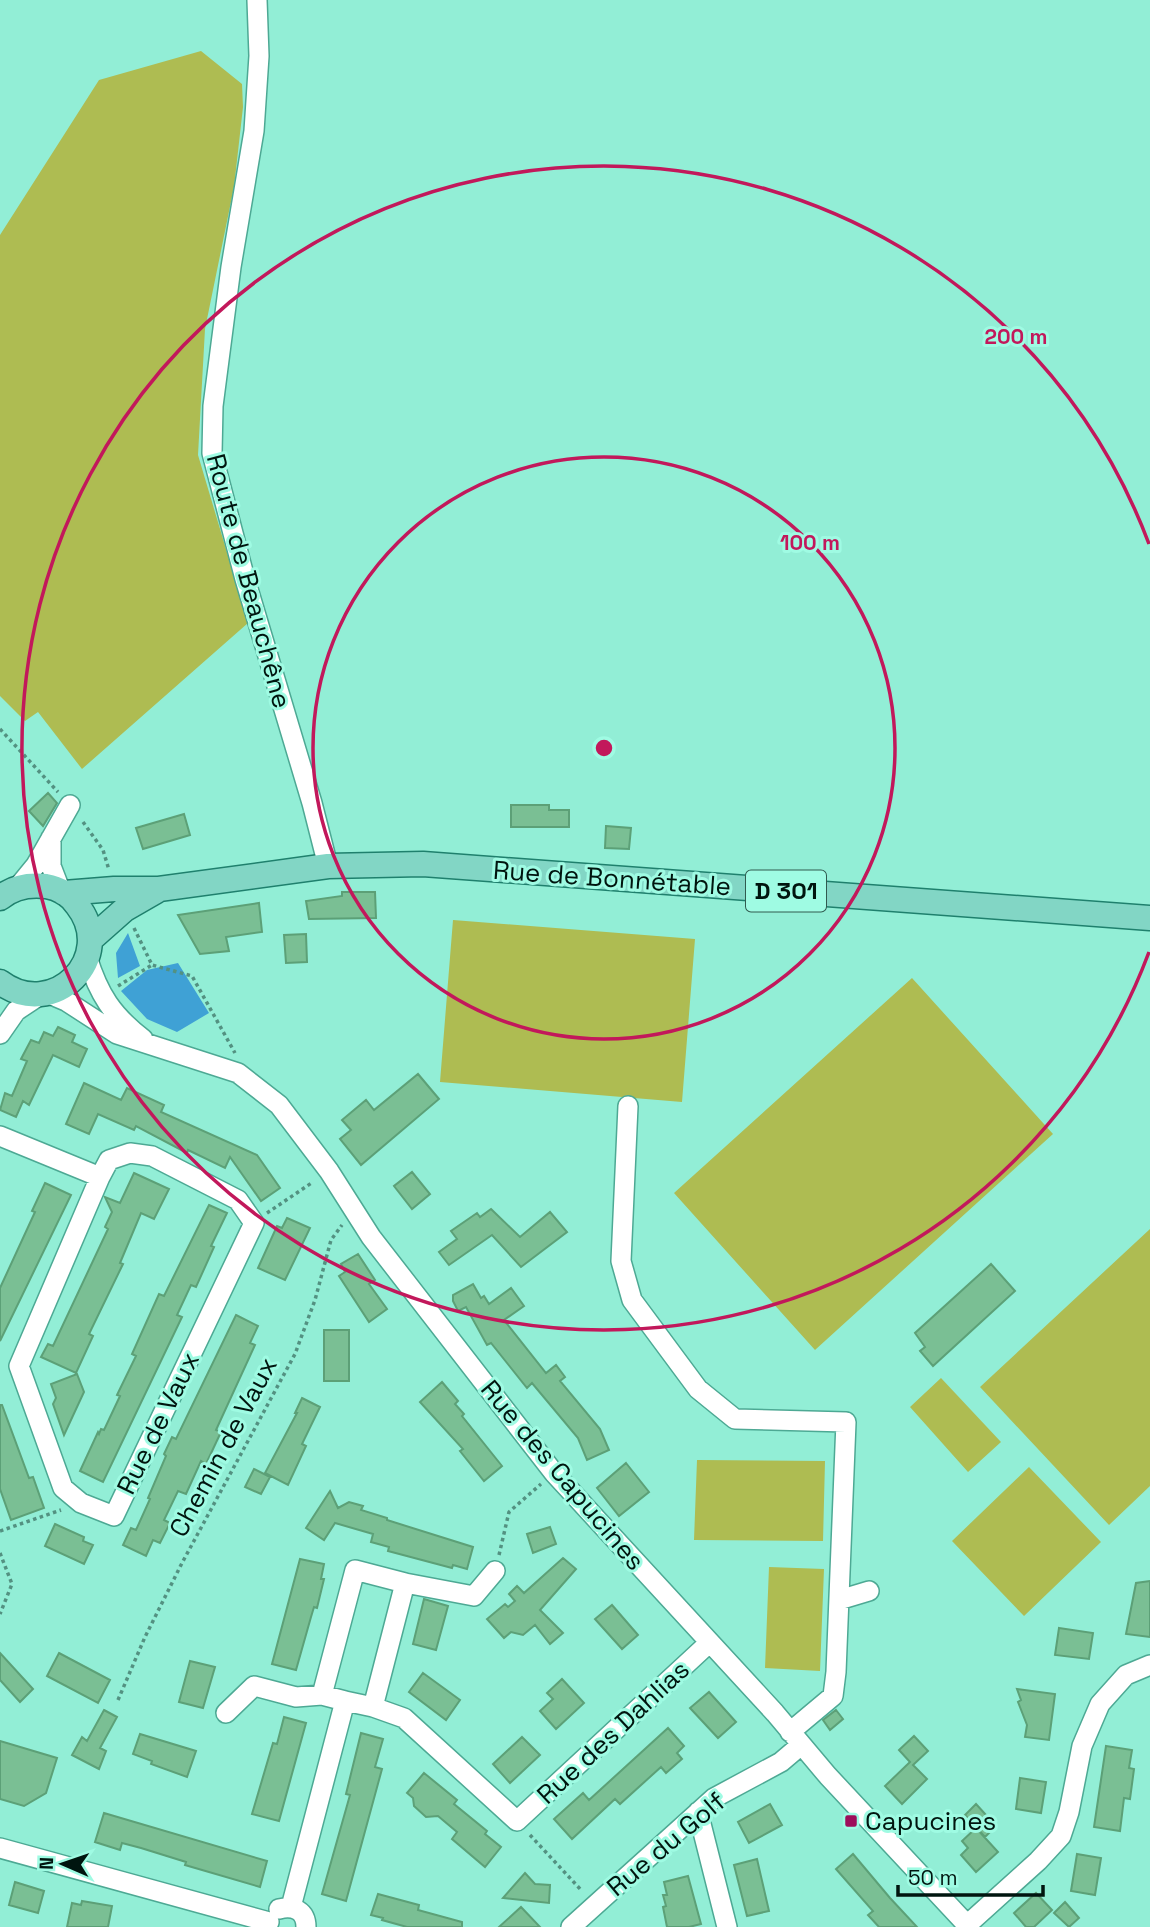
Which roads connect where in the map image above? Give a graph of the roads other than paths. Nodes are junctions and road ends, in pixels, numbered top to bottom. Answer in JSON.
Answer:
{"nodes":[{"id":1,"x":257,"y":0,"type":"edge"},
{"id":2,"x":70,"y":805,"type":"road end"},
{"id":3,"x":51,"y":837,"type":"junction"},
{"id":4,"x":328,"y":866,"type":"junction"},
{"id":5,"x":63,"y":892,"type":"junction"},
{"id":6,"x":9,"y":893,"type":"edge"},
{"id":7,"x":120,"y":899,"type":"junction"},
{"id":8,"x":1150,"y":918,"type":"edge"},
{"id":9,"x":89,"y":949,"type":"junction"},
{"id":10,"x":0,"y":982,"type":"edge"},
{"id":11,"x":43,"y":994,"type":"junction"},
{"id":12,"x":0,"y":1034,"type":"edge"},
{"id":13,"x":153,"y":1046,"type":"junction"},
{"id":14,"x":628,"y":1106,"type":"dead end"},
{"id":15,"x":0,"y":1136,"type":"edge"},
{"id":16,"x":100,"y":1177,"type":"junction"},
{"id":17,"x":495,"y":1570,"type":"road end"},
{"id":18,"x":405,"y":1583,"type":"junction"},
{"id":19,"x":869,"y":1591,"type":"dead end"},
{"id":20,"x":839,"y":1600,"type":"junction"},
{"id":21,"x":709,"y":1643,"type":"junction"},
{"id":22,"x":1150,"y":1665,"type":"edge"},
{"id":23,"x":322,"y":1695,"type":"junction"},
{"id":24,"x":345,"y":1701,"type":"junction"},
{"id":25,"x":373,"y":1707,"type":"junction"},
{"id":26,"x":226,"y":1713,"type":"dead end"},
{"id":27,"x":795,"y":1738,"type":"junction"},
{"id":28,"x":698,"y":1812,"type":"junction"},
{"id":29,"x":0,"y":1848,"type":"edge"},
{"id":30,"x":291,"y":1907,"type":"junction"},
{"id":31,"x":269,"y":1924,"type":"edge"},
{"id":32,"x":968,"y":1926,"type":"edge"},
{"id":33,"x":306,"y":1927,"type":"edge"},
{"id":34,"x":571,"y":1927,"type":"edge"},
{"id":35,"x":727,"y":1927,"type":"edge"}],
"edges":[{"from":1,"to":4,"type":"street","name":"Route de Beauchêne"},
{"from":2,"to":3,"type":"street"},
{"from":3,"to":5,"type":"street"},
{"from":3,"to":6,"type":"street"},
{"from":4,"to":7,"type":"main road","name":"Rue de Bonnétable","number":"D 301"},
{"from":4,"to":8,"type":"main road","name":"Rue de Bonnétable","number":"D 301"},
{"from":5,"to":6,"type":"main road","name":"Rue de Bonnétable"},
{"from":5,"to":7,"type":"main road","name":"Rue de Bonnétable","number":"D 301"},
{"from":5,"to":9,"type":"main road"},
{"from":7,"to":9,"type":"main road"},
{"from":9,"to":11,"type":"main road"},
{"from":9,"to":13,"type":"street","name":"Rue des Capucines"},
{"from":10,"to":11,"type":"main road"},
{"from":11,"to":12,"type":"street"},
{"from":11,"to":13,"type":"street","name":"Rue des Capucines"},
{"from":13,"to":21,"type":"street","name":"Rue des Capucines"},
{"from":14,"to":20,"type":"street","name":"Rue du Golf"},
{"from":15,"to":16,"type":"street"},
{"from":16,"to":16,"type":"street","name":"Rue de Vaux"},
{"from":17,"to":18,"type":"street"},
{"from":18,"to":23,"type":"street"},
{"from":18,"to":25,"type":"street"},
{"from":19,"to":20,"type":"street"},
{"from":20,"to":27,"type":"street","name":"Rue du Golf"},
{"from":21,"to":25,"type":"street","name":"Rue des Dahlias"},
{"from":21,"to":27,"type":"street","name":"Rue des Capucines"},
{"from":22,"to":32,"type":"street"},
{"from":23,"to":24,"type":"street"},
{"from":23,"to":26,"type":"street"},
{"from":24,"to":25,"type":"street"},
{"from":24,"to":30,"type":"street"},
{"from":27,"to":28,"type":"street","name":"Rue du Golf"},
{"from":27,"to":32,"type":"street","name":"Rue des Capucines"},
{"from":28,"to":34,"type":"street","name":"Rue du Golf"},
{"from":28,"to":35,"type":"street"},
{"from":29,"to":31,"type":"street"},
{"from":30,"to":31,"type":"street"},
{"from":30,"to":33,"type":"street"}]}
